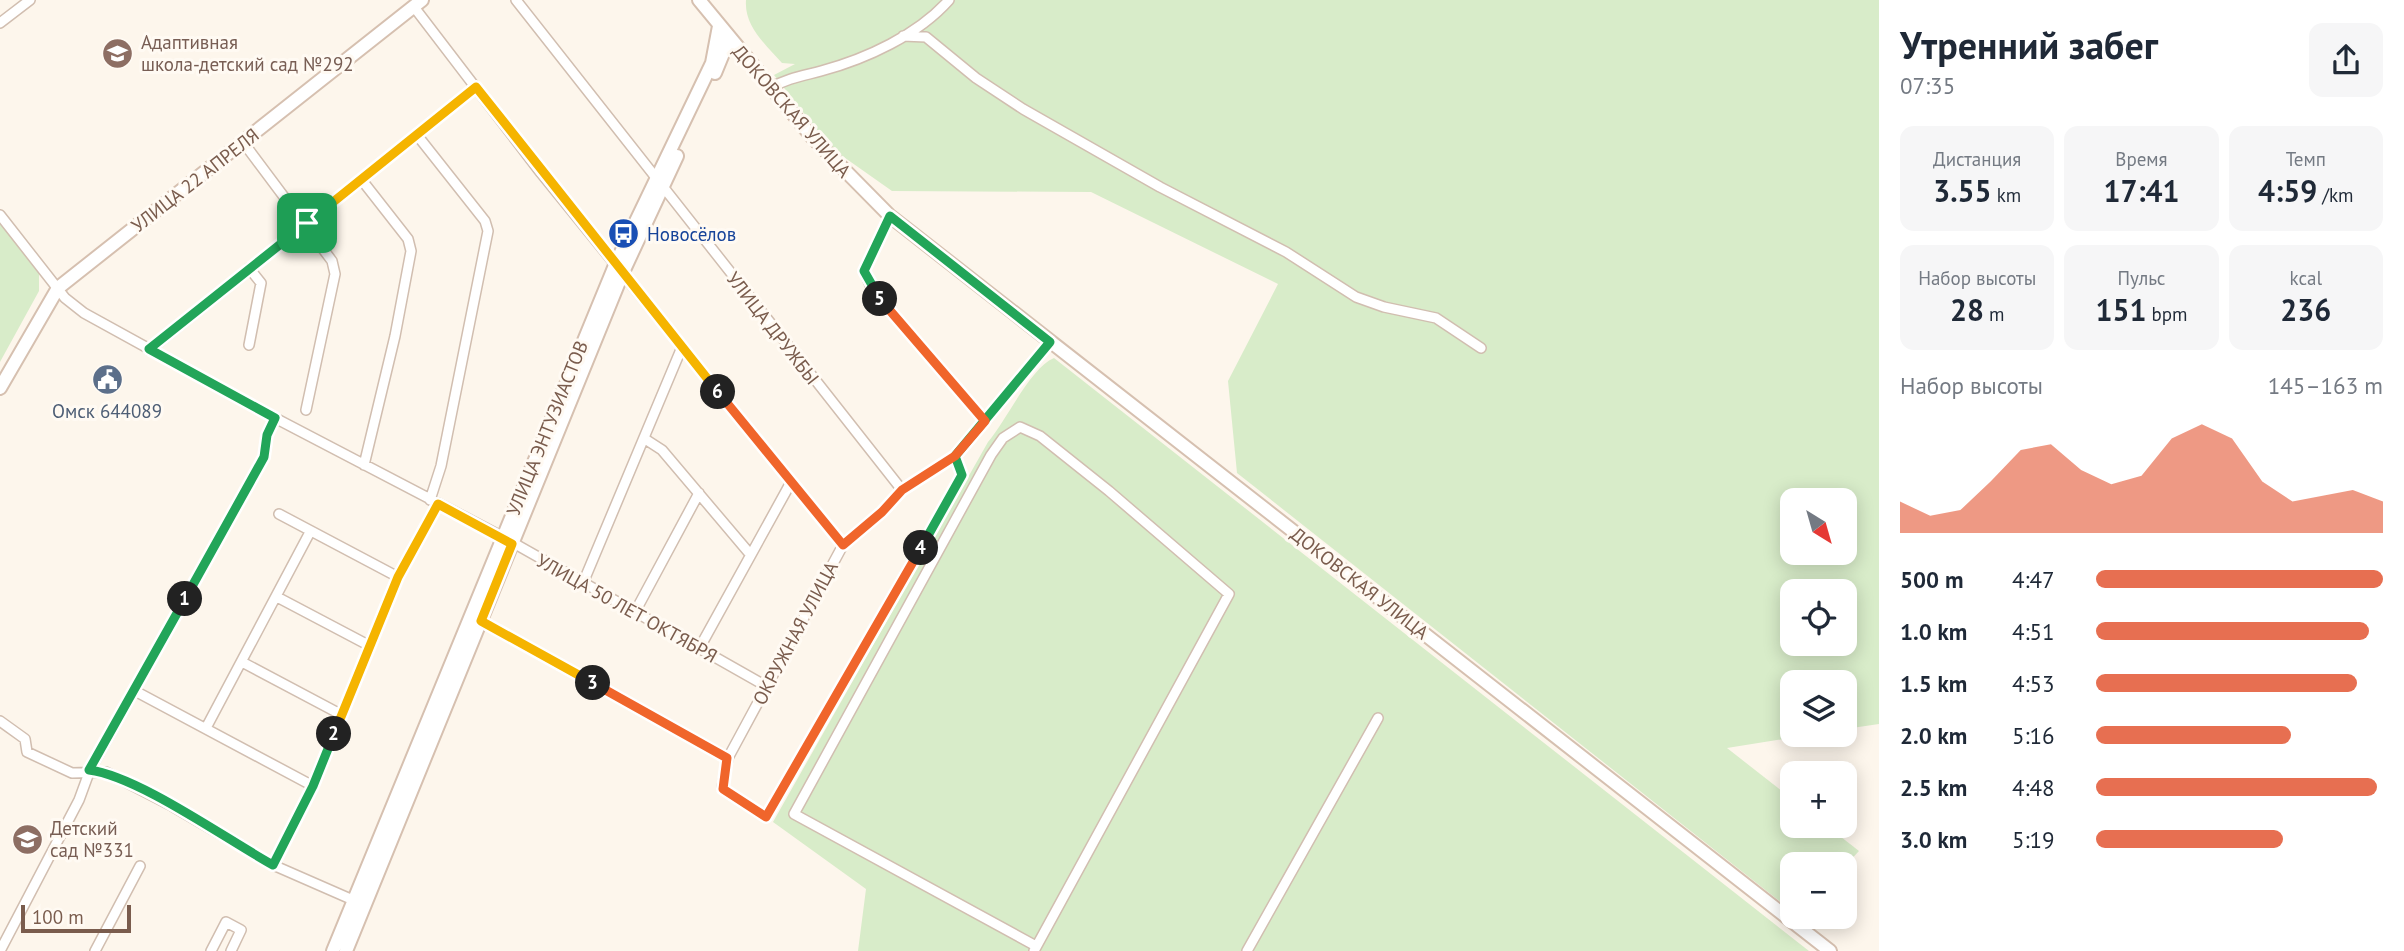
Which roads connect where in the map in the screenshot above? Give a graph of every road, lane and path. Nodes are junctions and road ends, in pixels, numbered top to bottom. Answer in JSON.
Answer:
{"nodes":[{"id":1,"x":30,"y":0,"type":"edge"},
{"id":2,"x":516,"y":0,"type":"edge"},
{"id":3,"x":699,"y":0,"type":"edge"},
{"id":4,"x":949,"y":0,"type":"edge"},
{"id":5,"x":418,"y":4,"type":"edge"},
{"id":6,"x":0,"y":23,"type":"edge"},
{"id":7,"x":719,"y":26,"type":"junction"},
{"id":8,"x":903,"y":36,"type":"junction"},
{"id":9,"x":729,"y":39,"type":"junction"},
{"id":10,"x":476,"y":87,"type":"junction"},
{"id":11,"x":770,"y":88,"type":"junction"},
{"id":12,"x":417,"y":135,"type":"junction"},
{"id":13,"x":243,"y":142,"type":"junction"},
{"id":14,"x":361,"y":179,"type":"junction"},
{"id":15,"x":659,"y":183,"type":"junction"},
{"id":16,"x":0,"y":215,"type":"edge"},
{"id":17,"x":890,"y":216,"type":"junction"},
{"id":18,"x":307,"y":223,"type":"junction"},
{"id":19,"x":620,"y":267,"type":"junction"},
{"id":20,"x":250,"y":268,"type":"junction"},
{"id":21,"x":58,"y":288,"type":"junction"},
{"id":22,"x":1050,"y":342,"type":"junction"},
{"id":23,"x":248,"y":345,"type":"dead end"},
{"id":24,"x":682,"y":346,"type":"junction"},
{"id":25,"x":1481,"y":348,"type":"dead end"},
{"id":26,"x":149,"y":349,"type":"junction"},
{"id":27,"x":0,"y":388,"type":"edge"},
{"id":28,"x":306,"y":410,"type":"dead end"},
{"id":29,"x":275,"y":418,"type":"junction"},
{"id":30,"x":985,"y":421,"type":"junction"},
{"id":31,"x":645,"y":439,"type":"junction"},
{"id":32,"x":955,"y":456,"type":"junction"},
{"id":33,"x":364,"y":465,"type":"junction"},
{"id":34,"x":790,"y":484,"type":"junction"},
{"id":35,"x":902,"y":490,"type":"junction"},
{"id":36,"x":699,"y":492,"type":"junction"},
{"id":37,"x":434,"y":502,"type":"junction"},
{"id":38,"x":279,"y":514,"type":"dead end"},
{"id":39,"x":310,"y":532,"type":"junction"},
{"id":40,"x":507,"y":540,"type":"junction"},
{"id":41,"x":843,"y":545,"type":"junction"},
{"id":42,"x":750,"y":554,"type":"junction"},
{"id":43,"x":398,"y":577,"type":"junction"},
{"id":44,"x":583,"y":583,"type":"junction"},
{"id":45,"x":277,"y":597,"type":"junction"},
{"id":46,"x":635,"y":612,"type":"junction"},
{"id":47,"x":476,"y":618,"type":"junction"},
{"id":48,"x":370,"y":646,"type":"junction"},
{"id":49,"x":700,"y":647,"type":"junction"},
{"id":50,"x":242,"y":662,"type":"junction"},
{"id":51,"x":766,"y":686,"type":"junction"},
{"id":52,"x":135,"y":691,"type":"junction"},
{"id":53,"x":342,"y":715,"type":"junction"},
{"id":54,"x":1378,"y":719,"type":"dead end"},
{"id":55,"x":0,"y":721,"type":"edge"},
{"id":56,"x":206,"y":729,"type":"junction"},
{"id":57,"x":727,"y":758,"type":"junction"},
{"id":58,"x":89,"y":770,"type":"junction"},
{"id":59,"x":313,"y":786,"type":"junction"},
{"id":60,"x":273,"y":865,"type":"junction"},
{"id":61,"x":140,"y":866,"type":"dead end"},
{"id":62,"x":353,"y":900,"type":"junction"},
{"id":63,"x":1035,"y":949,"type":"edge"},
{"id":64,"x":0,"y":951,"type":"edge"},
{"id":65,"x":95,"y":951,"type":"edge"},
{"id":66,"x":211,"y":951,"type":"edge"},
{"id":67,"x":231,"y":951,"type":"edge"},
{"id":68,"x":333,"y":951,"type":"edge"},
{"id":69,"x":346,"y":951,"type":"edge"},
{"id":70,"x":1248,"y":951,"type":"edge"},
{"id":71,"x":1830,"y":951,"type":"edge"}],
"edges":[{"from":1,"to":6,"type":"street"},
{"from":2,"to":15,"type":"street","name":"УЛИЦА ДРУЖБЫ"},
{"from":3,"to":7,"type":"main road","name":"ДОКОВСКАЯ УЛИЦА"},
{"from":4,"to":8,"type":"street"},
{"from":5,"to":10,"type":"street"},
{"from":5,"to":13,"type":"main road","name":"УЛИЦА 22 АПРЕЛЯ"},
{"from":7,"to":9,"type":"main road","name":"ДОКОВСКАЯ УЛИЦА"},
{"from":7,"to":15,"type":"main road","name":"УЛИЦА ЭНТУЗИАСТОВ"},
{"from":8,"to":11,"type":"street"},
{"from":8,"to":25,"type":"street"},
{"from":9,"to":11,"type":"main road","name":"ДОКОВСКАЯ УЛИЦА"},
{"from":9,"to":15,"type":"main road","name":"УЛИЦА ЭНТУЗИАСТОВ"},
{"from":10,"to":12,"type":"street"},
{"from":10,"to":19,"type":"street"},
{"from":11,"to":17,"type":"main road","name":"ДОКОВСКАЯ УЛИЦА"},
{"from":12,"to":14,"type":"street"},
{"from":12,"to":37,"type":"street"},
{"from":13,"to":18,"type":"street"},
{"from":13,"to":21,"type":"main road","name":"УЛИЦА 22 АПРЕЛЯ"},
{"from":14,"to":18,"type":"street"},
{"from":14,"to":33,"type":"street"},
{"from":15,"to":19,"type":"main road","name":"УЛИЦА ЭНТУЗИАСТОВ"},
{"from":15,"to":35,"type":"street","name":"УЛИЦА ДРУЖБЫ"},
{"from":16,"to":21,"type":"street","name":"УЛИЦА 50 ЛЕТ ОКТЯБРЯ"},
{"from":17,"to":22,"type":"main road","name":"ДОКОВСКАЯ УЛИЦА"},
{"from":17,"to":30,"type":"street"},
{"from":18,"to":20,"type":"street"},
{"from":18,"to":28,"type":"street"},
{"from":19,"to":24,"type":"street"},
{"from":19,"to":40,"type":"main road","name":"УЛИЦА ЭНТУЗИАСТОВ"},
{"from":20,"to":23,"type":"street"},
{"from":20,"to":26,"type":"street"},
{"from":21,"to":26,"type":"street","name":"УЛИЦА 50 ЛЕТ ОКТЯБРЯ"},
{"from":21,"to":27,"type":"main road","name":"УЛИЦА 22 АПРЕЛЯ"},
{"from":22,"to":30,"type":"street","name":"ОКРУЖНАЯ УЛИЦА"},
{"from":22,"to":71,"type":"main road","name":"ДОКОВСКАЯ УЛИЦА"},
{"from":24,"to":31,"type":"street"},
{"from":24,"to":34,"type":"street"},
{"from":26,"to":29,"type":"street","name":"УЛИЦА 50 ЛЕТ ОКТЯБРЯ"},
{"from":29,"to":33,"type":"street","name":"УЛИЦА 50 ЛЕТ ОКТЯБРЯ"},
{"from":29,"to":52,"type":"street"},
{"from":30,"to":32,"type":"street","name":"ОКРУЖНАЯ УЛИЦА"},
{"from":31,"to":36,"type":"street"},
{"from":31,"to":44,"type":"street"},
{"from":32,"to":35,"type":"street","name":"ОКРУЖНАЯ УЛИЦА"},
{"from":32,"to":57,"type":"street","name":"ОКРУЖНАЯ УЛИЦА"},
{"from":33,"to":37,"type":"street","name":"УЛИЦА 50 ЛЕТ ОКТЯБРЯ"},
{"from":34,"to":41,"type":"street"},
{"from":34,"to":42,"type":"street"},
{"from":35,"to":41,"type":"street","name":"ОКРУЖНАЯ УЛИЦА"},
{"from":36,"to":42,"type":"street"},
{"from":36,"to":46,"type":"street"},
{"from":37,"to":40,"type":"street","name":"УЛИЦА 50 ЛЕТ ОКТЯБРЯ"},
{"from":37,"to":43,"type":"street"},
{"from":38,"to":39,"type":"street"},
{"from":39,"to":43,"type":"street"},
{"from":39,"to":45,"type":"street"},
{"from":40,"to":44,"type":"street","name":"УЛИЦА 50 ЛЕТ ОКТЯБРЯ"},
{"from":40,"to":47,"type":"main road","name":"УЛИЦА ЭНТУЗИАСТОВ"},
{"from":41,"to":51,"type":"street","name":"ОКРУЖНАЯ УЛИЦА"},
{"from":42,"to":49,"type":"street"},
{"from":43,"to":48,"type":"street"},
{"from":44,"to":46,"type":"street","name":"УЛИЦА 50 ЛЕТ ОКТЯБРЯ"},
{"from":45,"to":48,"type":"street"},
{"from":45,"to":50,"type":"street"},
{"from":46,"to":49,"type":"street","name":"УЛИЦА 50 ЛЕТ ОКТЯБРЯ"},
{"from":47,"to":57,"type":"street"},
{"from":47,"to":62,"type":"main road","name":"УЛИЦА ЭНТУЗИАСТОВ"},
{"from":47,"to":69,"type":"main road","name":"УЛИЦА ЭНТУЗИАСТОВ"},
{"from":48,"to":53,"type":"street"},
{"from":49,"to":51,"type":"street","name":"УЛИЦА 50 ЛЕТ ОКТЯБРЯ"},
{"from":50,"to":53,"type":"street"},
{"from":50,"to":56,"type":"street"},
{"from":51,"to":57,"type":"street","name":"ОКРУЖНАЯ УЛИЦА"},
{"from":52,"to":56,"type":"street"},
{"from":52,"to":58,"type":"street"},
{"from":53,"to":59,"type":"street"},
{"from":54,"to":70,"type":"street"},
{"from":55,"to":58,"type":"street"},
{"from":56,"to":59,"type":"street"},
{"from":58,"to":60,"type":"street"},
{"from":58,"to":64,"type":"street"},
{"from":59,"to":60,"type":"street"},
{"from":60,"to":62,"type":"street"},
{"from":61,"to":65,"type":"street"},
{"from":62,"to":68,"type":"main road","name":"УЛИЦА ЭНТУЗИАСТОВ"},
{"from":63,"to":63,"type":"street"},
{"from":66,"to":67,"type":"street"}]}
